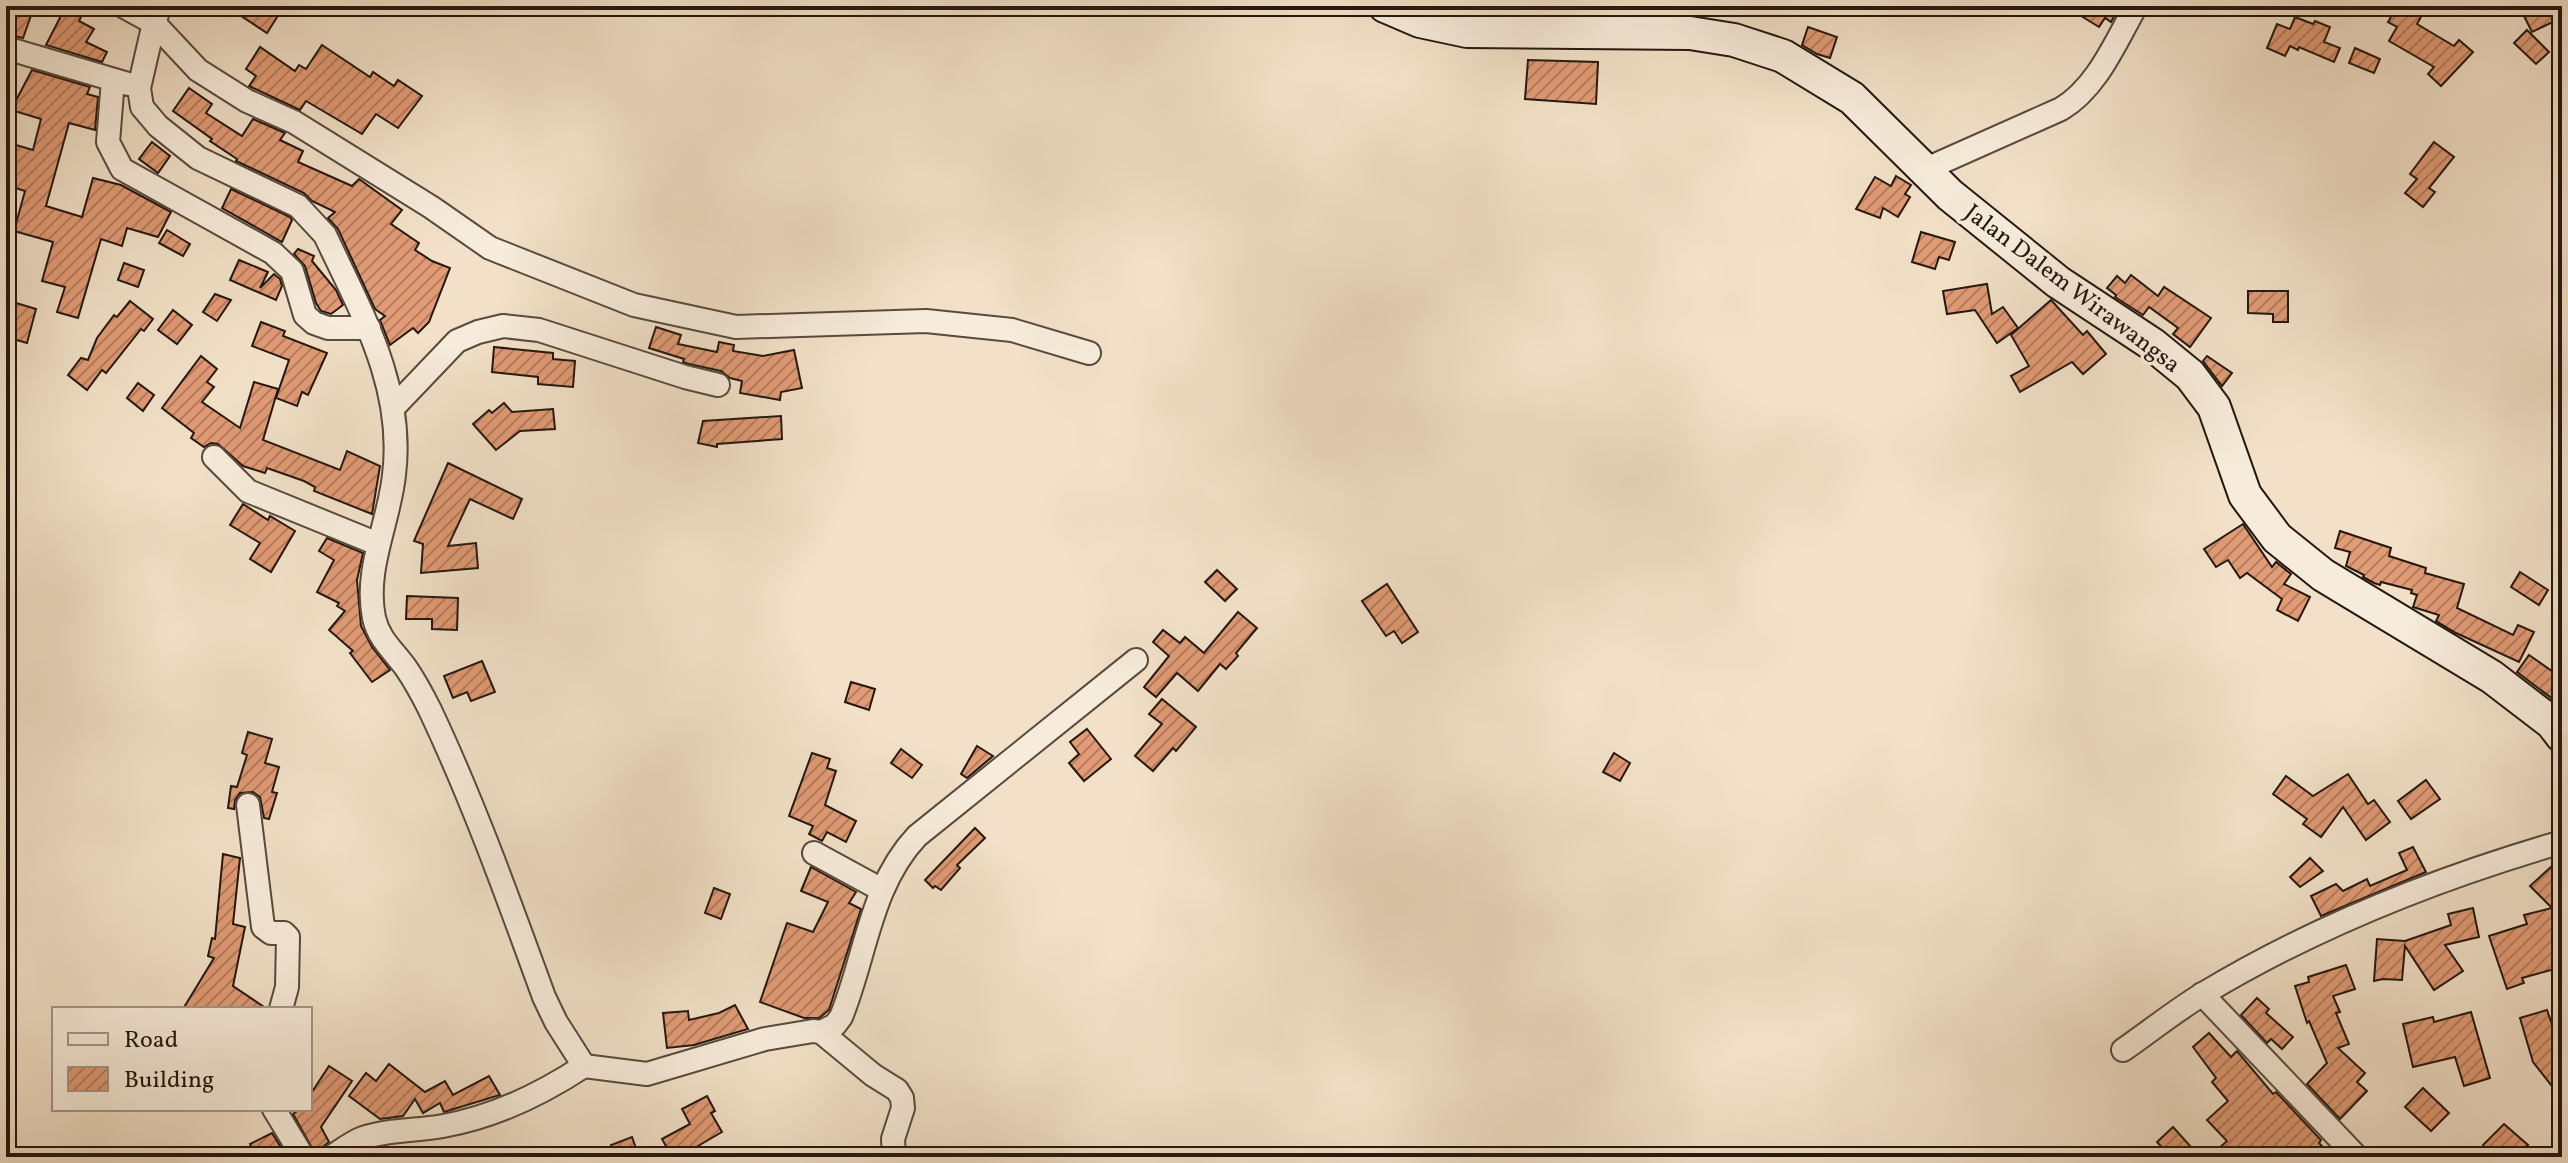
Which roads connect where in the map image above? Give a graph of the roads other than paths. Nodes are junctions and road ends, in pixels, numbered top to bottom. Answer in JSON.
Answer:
{"nodes":[{"id":1,"x":123,"y":6,"type":"edge"},
{"id":2,"x":1385,"y":6,"type":"edge"},
{"id":3,"x":2136,"y":6,"type":"edge"},
{"id":4,"x":157,"y":15,"type":"edge"},
{"id":5,"x":6,"y":48,"type":"edge"},
{"id":6,"x":113,"y":80,"type":"junction"},
{"id":7,"x":139,"y":88,"type":"junction"},
{"id":8,"x":1924,"y":170,"type":"junction"},
{"id":9,"x":369,"y":328,"type":"junction"},
{"id":10,"x":1089,"y":353,"type":"dead end"},
{"id":11,"x":718,"y":385,"type":"dead end"},
{"id":12,"x":394,"y":407,"type":"junction"},
{"id":13,"x":214,"y":457,"type":"dead end"},
{"id":14,"x":378,"y":544,"type":"junction"},
{"id":15,"x":1136,"y":660,"type":"dead end"},
{"id":16,"x":2562,"y":736,"type":"edge"},
{"id":17,"x":248,"y":805,"type":"dead end"},
{"id":18,"x":2562,"y":842,"type":"edge"},
{"id":19,"x":814,"y":853,"type":"dead end"},
{"id":20,"x":882,"y":890,"type":"junction"},
{"id":21,"x":2202,"y":994,"type":"junction"},
{"id":22,"x":282,"y":1007,"type":"edge"},
{"id":23,"x":821,"y":1032,"type":"junction"},
{"id":24,"x":2123,"y":1050,"type":"dead end"},
{"id":25,"x":584,"y":1066,"type":"junction"},
{"id":26,"x":275,"y":1111,"type":"edge"},
{"id":27,"x":303,"y":1157,"type":"edge"},
{"id":28,"x":331,"y":1157,"type":"edge"},
{"id":29,"x":894,"y":1157,"type":"edge"},
{"id":30,"x":2357,"y":1157,"type":"edge"}],
"edges":[{"from":1,"to":4,"type":"street"},
{"from":2,"to":8,"type":"street","name":"Jalan Dalem Wirawangsa"},
{"from":3,"to":8,"type":"street"},
{"from":4,"to":7,"type":"street"},
{"from":4,"to":10,"type":"street"},
{"from":5,"to":6,"type":"street"},
{"from":6,"to":7,"type":"street"},
{"from":6,"to":9,"type":"street"},
{"from":7,"to":9,"type":"street"},
{"from":8,"to":16,"type":"street","name":"Jalan Dalem Wirawangsa"},
{"from":9,"to":12,"type":"street"},
{"from":11,"to":12,"type":"street"},
{"from":12,"to":14,"type":"street"},
{"from":13,"to":14,"type":"street"},
{"from":14,"to":25,"type":"street"},
{"from":15,"to":20,"type":"street"},
{"from":17,"to":22,"type":"street"},
{"from":18,"to":21,"type":"street"},
{"from":19,"to":20,"type":"street"},
{"from":20,"to":23,"type":"street"},
{"from":21,"to":24,"type":"street"},
{"from":21,"to":30,"type":"street"},
{"from":23,"to":25,"type":"street"},
{"from":23,"to":29,"type":"street"},
{"from":25,"to":28,"type":"street"},
{"from":26,"to":27,"type":"street"}]}
